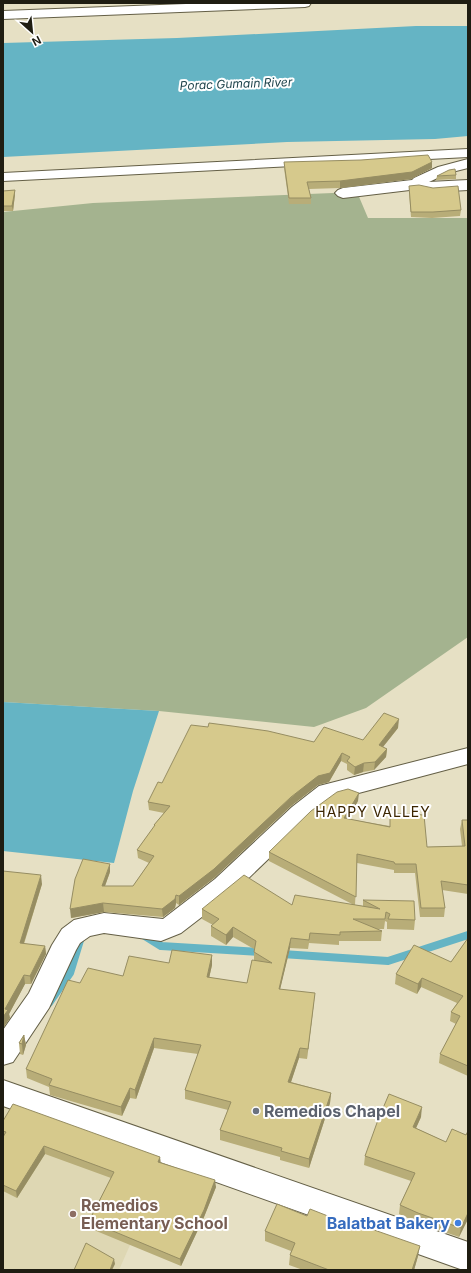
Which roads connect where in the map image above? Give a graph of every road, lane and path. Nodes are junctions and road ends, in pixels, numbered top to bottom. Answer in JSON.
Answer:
{"nodes":[{"id":1,"x":305,"y":3,"type":"edge"},
{"id":2,"x":3,"y":16,"type":"edge"},
{"id":3,"x":468,"y":153,"type":"edge"},
{"id":4,"x":468,"y":163,"type":"edge"},
{"id":5,"x":3,"y":177,"type":"edge"},
{"id":6,"x":419,"y":184,"type":"junction"},
{"id":7,"x":468,"y":184,"type":"edge"},
{"id":8,"x":343,"y":193,"type":"dead end"},
{"id":9,"x":468,"y":756,"type":"edge"},
{"id":10,"x":3,"y":1053,"type":"edge"},
{"id":11,"x":3,"y":1093,"type":"edge"},
{"id":12,"x":468,"y":1257,"type":"edge"}],
"edges":[{"from":1,"to":2,"type":"street"},
{"from":3,"to":5,"type":"street"},
{"from":4,"to":6,"type":"street"},
{"from":6,"to":7,"type":"street"},
{"from":6,"to":8,"type":"street"},
{"from":9,"to":10,"type":"street"},
{"from":11,"to":12,"type":"street"}]}
